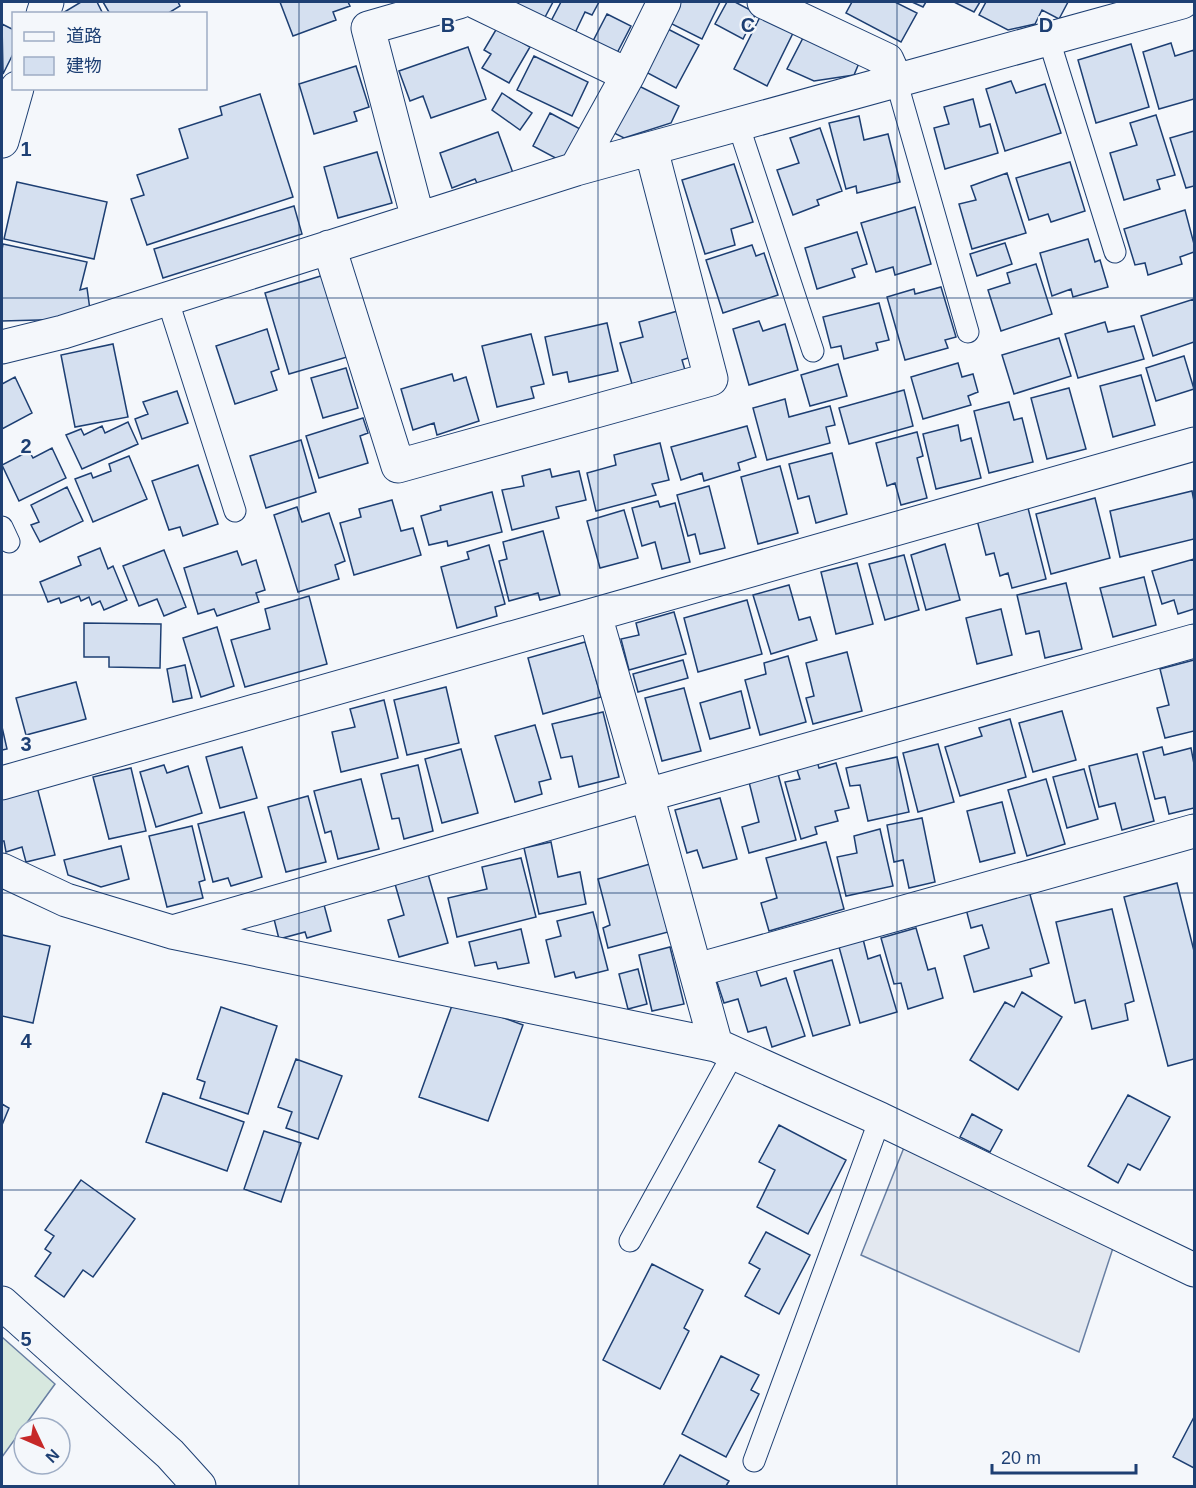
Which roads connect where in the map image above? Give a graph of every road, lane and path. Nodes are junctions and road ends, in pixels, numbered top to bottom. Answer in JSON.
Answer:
{"nodes":[{"id":1,"x":459,"y":2,"type":"edge"},
{"id":2,"x":476,"y":2,"type":"edge"},
{"id":3,"x":664,"y":2,"type":"edge"},
{"id":4,"x":764,"y":2,"type":"edge"},
{"id":5,"x":1182,"y":2,"type":"edge"},
{"id":6,"x":1131,"y":7,"type":"edge"},
{"id":7,"x":1049,"y":40,"type":"junction"},
{"id":8,"x":628,"y":75,"type":"junction"},
{"id":9,"x":896,"y":80,"type":"junction"},
{"id":10,"x":16,"y":90,"type":"edge"},
{"id":11,"x":738,"y":124,"type":"junction"},
{"id":12,"x":2,"y":141,"type":"edge"},
{"id":13,"x":651,"y":149,"type":"junction"},
{"id":14,"x":576,"y":170,"type":"junction"},
{"id":15,"x":418,"y":219,"type":"junction"},
{"id":16,"x":329,"y":247,"type":"junction"},
{"id":17,"x":1115,"y":252,"type":"dead end"},
{"id":18,"x":167,"y":298,"type":"junction"},
{"id":19,"x":968,"y":332,"type":"dead end"},
{"id":20,"x":2,"y":347,"type":"edge"},
{"id":21,"x":813,"y":351,"type":"dead end"},
{"id":22,"x":1194,"y":444,"type":"edge"},
{"id":23,"x":235,"y":511,"type":"dead end"},
{"id":24,"x":595,"y":615,"type":"junction"},
{"id":25,"x":1194,"y":642,"type":"edge"},
{"id":26,"x":2,"y":783,"type":"edge"},
{"id":27,"x":647,"y":795,"type":"junction"},
{"id":28,"x":1194,"y":831,"type":"edge"},
{"id":29,"x":2,"y":870,"type":"edge"},
{"id":30,"x":172,"y":932,"type":"junction"},
{"id":31,"x":696,"y":970,"type":"junction"},
{"id":32,"x":724,"y":1050,"type":"junction"},
{"id":33,"x":880,"y":1119,"type":"junction"},
{"id":34,"x":630,"y":1241,"type":"dead end"},
{"id":35,"x":1194,"y":1270,"type":"edge"},
{"id":36,"x":2,"y":1303,"type":"edge"},
{"id":37,"x":754,"y":1461,"type":"dead end"},
{"id":38,"x":199,"y":1486,"type":"edge"}],
"edges":[{"from":1,"to":15,"type":"street"},
{"from":2,"to":8,"type":"street"},
{"from":3,"to":8,"type":"street"},
{"from":4,"to":9,"type":"street"},
{"from":5,"to":6,"type":"street"},
{"from":6,"to":7,"type":"street"},
{"from":7,"to":9,"type":"street"},
{"from":7,"to":17,"type":"lane"},
{"from":8,"to":14,"type":"street"},
{"from":9,"to":11,"type":"street"},
{"from":9,"to":19,"type":"lane"},
{"from":10,"to":12,"type":"street"},
{"from":11,"to":13,"type":"street"},
{"from":11,"to":21,"type":"lane"},
{"from":13,"to":14,"type":"street"},
{"from":13,"to":16,"type":"street"},
{"from":14,"to":15,"type":"street"},
{"from":15,"to":16,"type":"street"},
{"from":16,"to":18,"type":"street"},
{"from":18,"to":20,"type":"street"},
{"from":18,"to":23,"type":"lane"},
{"from":22,"to":24,"type":"street"},
{"from":24,"to":26,"type":"street"},
{"from":24,"to":27,"type":"street"},
{"from":25,"to":27,"type":"street"},
{"from":27,"to":30,"type":"street"},
{"from":27,"to":31,"type":"street"},
{"from":28,"to":31,"type":"street"},
{"from":29,"to":30,"type":"street"},
{"from":30,"to":32,"type":"street"},
{"from":31,"to":32,"type":"street"},
{"from":32,"to":33,"type":"street"},
{"from":32,"to":34,"type":"lane"},
{"from":33,"to":35,"type":"street"},
{"from":33,"to":37,"type":"lane"},
{"from":36,"to":38,"type":"street"}]}
